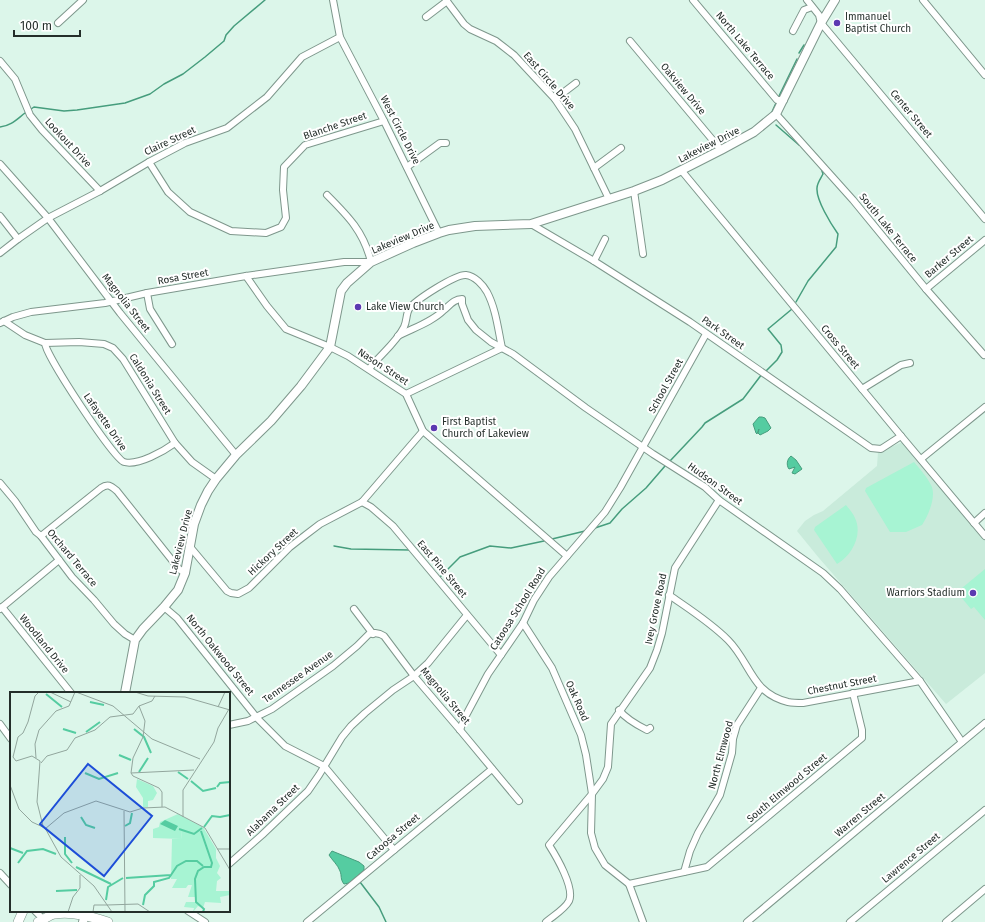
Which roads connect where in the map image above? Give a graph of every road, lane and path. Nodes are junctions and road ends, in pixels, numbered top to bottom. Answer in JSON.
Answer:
{"nodes":[{"id":1,"x":84,"y":0,"type":"edge"},
{"id":2,"x":334,"y":0,"type":"edge"},
{"id":3,"x":446,"y":0,"type":"edge"},
{"id":4,"x":693,"y":0,"type":"edge"},
{"id":5,"x":807,"y":0,"type":"edge"},
{"id":6,"x":835,"y":0,"type":"edge"},
{"id":7,"x":923,"y":0,"type":"edge"},
{"id":8,"x":812,"y":7,"type":"junction"},
{"id":9,"x":426,"y":17,"type":"dead end"},
{"id":10,"x":58,"y":23,"type":"dead end"},
{"id":11,"x":821,"y":23,"type":"junction"},
{"id":12,"x":793,"y":31,"type":"dead end"},
{"id":13,"x":340,"y":37,"type":"junction"},
{"id":14,"x":630,"y":41,"type":"dead end"},
{"id":15,"x":0,"y":61,"type":"edge"},
{"id":16,"x":985,"y":75,"type":"edge"},
{"id":17,"x":576,"y":84,"type":"dead end"},
{"id":18,"x":555,"y":99,"type":"junction"},
{"id":19,"x":784,"y":100,"type":"junction"},
{"id":20,"x":776,"y":114,"type":"junction"},
{"id":21,"x":384,"y":121,"type":"junction"},
{"id":22,"x":446,"y":143,"type":"dead end"},
{"id":23,"x":621,"y":148,"type":"dead end"},
{"id":24,"x":721,"y":150,"type":"junction"},
{"id":25,"x":149,"y":162,"type":"junction"},
{"id":26,"x":0,"y":164,"type":"edge"},
{"id":27,"x":407,"y":167,"type":"junction"},
{"id":28,"x":594,"y":168,"type":"junction"},
{"id":29,"x":681,"y":170,"type":"junction"},
{"id":30,"x":100,"y":191,"type":"junction"},
{"id":31,"x":634,"y":191,"type":"junction"},
{"id":32,"x":327,"y":195,"type":"dead end"},
{"id":33,"x":609,"y":199,"type":"junction"},
{"id":34,"x":0,"y":216,"type":"edge"},
{"id":35,"x":48,"y":218,"type":"junction"},
{"id":36,"x":985,"y":219,"type":"edge"},
{"id":37,"x":531,"y":224,"type":"junction"},
{"id":38,"x":439,"y":233,"type":"junction"},
{"id":39,"x":18,"y":239,"type":"junction"},
{"id":40,"x":606,"y":239,"type":"dead end"},
{"id":41,"x":985,"y":240,"type":"edge"},
{"id":42,"x":0,"y":253,"type":"edge"},
{"id":43,"x":643,"y":254,"type":"dead end"},
{"id":44,"x":594,"y":261,"type":"junction"},
{"id":45,"x":371,"y":262,"type":"junction"},
{"id":46,"x":246,"y":276,"type":"junction"},
{"id":47,"x":926,"y":290,"type":"junction"},
{"id":48,"x":146,"y":293,"type":"junction"},
{"id":49,"x":111,"y":302,"type":"junction"},
{"id":50,"x":2,"y":322,"type":"edge"},
{"id":51,"x":706,"y":334,"type":"junction"},
{"id":52,"x":398,"y":336,"type":"junction"},
{"id":53,"x":45,"y":343,"type":"junction"},
{"id":54,"x":172,"y":344,"type":"dead end"},
{"id":55,"x":330,"y":347,"type":"junction"},
{"id":56,"x":502,"y":348,"type":"junction"},
{"id":57,"x":984,"y":355,"type":"dead end"},
{"id":58,"x":910,"y":363,"type":"dead end"},
{"id":59,"x":369,"y":369,"type":"junction"},
{"id":60,"x":862,"y":389,"type":"junction"},
{"id":61,"x":406,"y":394,"type":"junction"},
{"id":62,"x":984,"y":411,"type":"edge"},
{"id":63,"x":423,"y":431,"type":"junction"},
{"id":64,"x":901,"y":436,"type":"junction"},
{"id":65,"x":175,"y":443,"type":"junction"},
{"id":66,"x":643,"y":447,"type":"junction"},
{"id":67,"x":236,"y":455,"type":"junction"},
{"id":68,"x":921,"y":459,"type":"junction"},
{"id":69,"x":216,"y":479,"type":"junction"},
{"id":70,"x":0,"y":483,"type":"edge"},
{"id":71,"x":719,"y":500,"type":"junction"},
{"id":72,"x":362,"y":502,"type":"junction"},
{"id":73,"x":985,"y":514,"type":"edge"},
{"id":74,"x":974,"y":523,"type":"junction"},
{"id":75,"x":41,"y":536,"type":"junction"},
{"id":76,"x":985,"y":536,"type":"edge"},
{"id":77,"x":191,"y":548,"type":"junction"},
{"id":78,"x":567,"y":556,"type":"junction"},
{"id":79,"x":59,"y":560,"type":"junction"},
{"id":80,"x":185,"y":573,"type":"junction"},
{"id":81,"x":669,"y":594,"type":"junction"},
{"id":82,"x":164,"y":607,"type":"junction"},
{"id":83,"x":1,"y":608,"type":"edge"},
{"id":84,"x":354,"y":609,"type":"dead end"},
{"id":85,"x":467,"y":615,"type":"junction"},
{"id":86,"x":523,"y":623,"type":"junction"},
{"id":87,"x":372,"y":634,"type":"junction"},
{"id":88,"x":135,"y":640,"type":"junction"},
{"id":89,"x":501,"y":654,"type":"junction"},
{"id":90,"x":414,"y":676,"type":"junction"},
{"id":91,"x":920,"y":681,"type":"junction"},
{"id":92,"x":761,"y":688,"type":"junction"},
{"id":93,"x":70,"y":692,"type":"edge"},
{"id":94,"x":125,"y":692,"type":"edge"},
{"id":95,"x":853,"y":693,"type":"junction"},
{"id":96,"x":619,"y":710,"type":"junction"},
{"id":97,"x":257,"y":718,"type":"junction"},
{"id":98,"x":985,"y":723,"type":"edge"},
{"id":99,"x":0,"y":724,"type":"edge"},
{"id":100,"x":230,"y":725,"type":"edge"},
{"id":101,"x":650,"y":728,"type":"dead end"},
{"id":102,"x":460,"y":730,"type":"junction"},
{"id":103,"x":602,"y":731,"type":"dead end"},
{"id":104,"x":609,"y":731,"type":"junction"},
{"id":105,"x":10,"y":738,"type":"edge"},
{"id":106,"x":962,"y":742,"type":"junction"},
{"id":107,"x":324,"y":766,"type":"junction"},
{"id":108,"x":492,"y":769,"type":"junction"},
{"id":109,"x":592,"y":794,"type":"junction"},
{"id":110,"x":519,"y":801,"type":"dead end"},
{"id":111,"x":985,"y":810,"type":"edge"},
{"id":112,"x":394,"y":850,"type":"junction"},
{"id":113,"x":230,"y":863,"type":"edge"},
{"id":114,"x":684,"y":872,"type":"junction"},
{"id":115,"x":0,"y":873,"type":"edge"},
{"id":116,"x":10,"y":884,"type":"edge"},
{"id":117,"x":629,"y":884,"type":"junction"},
{"id":118,"x":985,"y":889,"type":"edge"},
{"id":119,"x":23,"y":912,"type":"edge"},
{"id":120,"x":36,"y":912,"type":"edge"},
{"id":121,"x":190,"y":912,"type":"edge"},
{"id":122,"x":85,"y":916,"type":"edge"},
{"id":123,"x":43,"y":921,"type":"edge"},
{"id":124,"x":18,"y":922,"type":"edge"},
{"id":125,"x":108,"y":922,"type":"edge"},
{"id":126,"x":205,"y":922,"type":"edge"},
{"id":127,"x":307,"y":922,"type":"edge"},
{"id":128,"x":546,"y":922,"type":"edge"},
{"id":129,"x":643,"y":922,"type":"edge"},
{"id":130,"x":747,"y":922,"type":"edge"},
{"id":131,"x":850,"y":922,"type":"edge"},
{"id":132,"x":946,"y":922,"type":"edge"}],
"edges":[{"from":1,"to":10,"type":"street"},
{"from":2,"to":13,"type":"street"},
{"from":3,"to":9,"type":"street"},
{"from":3,"to":18,"type":"street","name":"East Circle Drive"},
{"from":4,"to":19,"type":"street","name":"North Lake Terrace"},
{"from":5,"to":8,"type":"street","name":"Center Street"},
{"from":6,"to":11,"type":"main road","name":"Lakeview Drive"},
{"from":7,"to":16,"type":"street"},
{"from":8,"to":11,"type":"street","name":"Center Street"},
{"from":8,"to":12,"type":"street"},
{"from":11,"to":19,"type":"main road","name":"Lakeview Drive"},
{"from":11,"to":36,"type":"street","name":"Center Street"},
{"from":13,"to":21,"type":"street","name":"West Circle Drive"},
{"from":13,"to":25,"type":"street","name":"Claire Street"},
{"from":14,"to":24,"type":"street","name":"Oakview Drive"},
{"from":15,"to":30,"type":"street","name":"Lookout Drive"},
{"from":17,"to":18,"type":"street"},
{"from":18,"to":28,"type":"street","name":"East Circle Drive"},
{"from":19,"to":20,"type":"main road","name":"Lakeview Drive"},
{"from":20,"to":24,"type":"main road","name":"Lakeview Drive"},
{"from":20,"to":47,"type":"street","name":"South Lake Terrace"},
{"from":21,"to":25,"type":"street","name":"Blanche Street"},
{"from":21,"to":27,"type":"street","name":"West Circle Drive"},
{"from":22,"to":27,"type":"street"},
{"from":23,"to":28,"type":"street"},
{"from":24,"to":29,"type":"main road","name":"Lakeview Drive"},
{"from":25,"to":30,"type":"street","name":"Claire Street"},
{"from":26,"to":35,"type":"street","name":"Magnolia Street"},
{"from":27,"to":38,"type":"street","name":"West Circle Drive"},
{"from":28,"to":33,"type":"street","name":"East Circle Drive"},
{"from":29,"to":31,"type":"main road","name":"Lakeview Drive"},
{"from":29,"to":60,"type":"street","name":"Cross Street"},
{"from":30,"to":35,"type":"street","name":"Claire Street"},
{"from":31,"to":33,"type":"main road","name":"Lakeview Drive"},
{"from":31,"to":43,"type":"street"},
{"from":32,"to":45,"type":"street"},
{"from":33,"to":37,"type":"main road","name":"Lakeview Drive"},
{"from":34,"to":39,"type":"street"},
{"from":35,"to":39,"type":"street","name":"Claire Street"},
{"from":35,"to":49,"type":"street","name":"Magnolia Street"},
{"from":37,"to":38,"type":"main road","name":"Lakeview Drive"},
{"from":37,"to":44,"type":"street","name":"Park Street"},
{"from":38,"to":45,"type":"main road","name":"Lakeview Drive"},
{"from":39,"to":42,"type":"street","name":"Claire Street"},
{"from":40,"to":44,"type":"street"},
{"from":41,"to":47,"type":"street","name":"Barker Street"},
{"from":44,"to":51,"type":"street","name":"Park Street"},
{"from":45,"to":46,"type":"street","name":"Rosa Street"},
{"from":45,"to":55,"type":"main road","name":"Lakeview Drive"},
{"from":46,"to":48,"type":"street","name":"Rosa Street"},
{"from":46,"to":55,"type":"street","name":"Nason Street"},
{"from":47,"to":57,"type":"street","name":"South Lake Terrace"},
{"from":48,"to":49,"type":"street","name":"Rosa Street"},
{"from":48,"to":54,"type":"street"},
{"from":49,"to":50,"type":"street","name":"Rosa Street"},
{"from":49,"to":67,"type":"street","name":"Magnolia Street"},
{"from":50,"to":53,"type":"street","name":"Caldonia Street"},
{"from":51,"to":64,"type":"street","name":"Park Street"},
{"from":51,"to":66,"type":"street","name":"School Street"},
{"from":52,"to":56,"type":"street","name":"Hudson Street"},
{"from":52,"to":56,"type":"street"},
{"from":52,"to":59,"type":"street"},
{"from":53,"to":65,"type":"street","name":"Caldonia Street"},
{"from":53,"to":65,"type":"street","name":"Lafayette Drive"},
{"from":55,"to":59,"type":"street","name":"Nason Street"},
{"from":55,"to":67,"type":"main road","name":"Lakeview Drive"},
{"from":56,"to":61,"type":"street"},
{"from":56,"to":66,"type":"street","name":"Hudson Street"},
{"from":58,"to":60,"type":"street"},
{"from":59,"to":61,"type":"street","name":"Nason Street"},
{"from":60,"to":64,"type":"street","name":"Cross Street"},
{"from":61,"to":63,"type":"street","name":"Nason Street"},
{"from":62,"to":68,"type":"street"},
{"from":63,"to":72,"type":"street","name":"Hickory Street"},
{"from":63,"to":78,"type":"street","name":"Nason Street"},
{"from":64,"to":68,"type":"street","name":"Cross Street"},
{"from":65,"to":69,"type":"street","name":"Caldonia Street"},
{"from":66,"to":71,"type":"street","name":"Hudson Street"},
{"from":66,"to":78,"type":"street","name":"Catoosa School Road"},
{"from":67,"to":69,"type":"main road","name":"Lakeview Drive"},
{"from":68,"to":74,"type":"street","name":"Cross Street"},
{"from":69,"to":77,"type":"main road","name":"Lakeview Drive"},
{"from":70,"to":75,"type":"street","name":"Orchard Terrace"},
{"from":71,"to":81,"type":"street","name":"Ivey Grove Road"},
{"from":71,"to":91,"type":"street","name":"Hudson Street"},
{"from":72,"to":77,"type":"street","name":"Hickory Street"},
{"from":72,"to":85,"type":"street","name":"East Pine Street"},
{"from":73,"to":74,"type":"street"},
{"from":74,"to":76,"type":"street","name":"Cross Street"},
{"from":75,"to":79,"type":"street","name":"Orchard Terrace"},
{"from":75,"to":80,"type":"street"},
{"from":77,"to":80,"type":"main road","name":"Lakeview Drive"},
{"from":78,"to":86,"type":"street","name":"Catoosa School Road"},
{"from":79,"to":83,"type":"street"},
{"from":79,"to":88,"type":"street","name":"Orchard Terrace"},
{"from":80,"to":82,"type":"main road","name":"Lakeview Drive"},
{"from":81,"to":92,"type":"street","name":"Chestnut Street"},
{"from":81,"to":96,"type":"street","name":"Ivey Grove Road"},
{"from":82,"to":88,"type":"main road","name":"Lakeview Drive"},
{"from":82,"to":97,"type":"street","name":"North Oakwood Street"},
{"from":83,"to":93,"type":"street","name":"Woodland Drive"},
{"from":84,"to":87,"type":"street","name":"Magnolia Street"},
{"from":85,"to":89,"type":"street","name":"East Pine Street"},
{"from":85,"to":90,"type":"street","name":"Alabama Street"},
{"from":86,"to":89,"type":"street","name":"Catoosa School Road"},
{"from":86,"to":109,"type":"street","name":"Oak Road"},
{"from":87,"to":90,"type":"street","name":"Magnolia Street"},
{"from":87,"to":97,"type":"street","name":"Tennessee Avenue"},
{"from":88,"to":94,"type":"main road","name":"Lakeview Drive"},
{"from":89,"to":102,"type":"street","name":"Catoosa School Road"},
{"from":90,"to":102,"type":"street","name":"Magnolia Street"},
{"from":90,"to":107,"type":"street","name":"Alabama Street"},
{"from":91,"to":95,"type":"street","name":"Chestnut Street"},
{"from":91,"to":106,"type":"street","name":"Hudson Street"},
{"from":92,"to":95,"type":"street","name":"Chestnut Street"},
{"from":92,"to":114,"type":"street","name":"North Elmwood"},
{"from":95,"to":114,"type":"street","name":"South Elmwood Street"},
{"from":96,"to":101,"type":"street"},
{"from":96,"to":104,"type":"street","name":"Ivey Grove Road"},
{"from":97,"to":100,"type":"street","name":"Tennessee Avenue"},
{"from":97,"to":107,"type":"street","name":"North Oakwood Street"},
{"from":98,"to":106,"type":"street","name":"Warren Street"},
{"from":99,"to":105,"type":"street"},
{"from":102,"to":108,"type":"street","name":"Magnolia Street"},
{"from":103,"to":104,"type":"street"},
{"from":104,"to":109,"type":"street","name":"Ivey Grove Road"},
{"from":106,"to":130,"type":"street","name":"Warren Street"},
{"from":107,"to":112,"type":"street"},
{"from":107,"to":113,"type":"street","name":"Alabama Street"},
{"from":108,"to":110,"type":"street","name":"Magnolia Street"},
{"from":108,"to":112,"type":"street","name":"Catoosa Street"},
{"from":109,"to":117,"type":"street","name":"Oak Road"},
{"from":109,"to":128,"type":"street","name":"Ivey Grove Road"},
{"from":111,"to":131,"type":"street","name":"Lawrence Street"},
{"from":112,"to":127,"type":"street","name":"Catoosa Street"},
{"from":114,"to":117,"type":"street"},
{"from":115,"to":116,"type":"street"},
{"from":117,"to":129,"type":"street"},
{"from":118,"to":132,"type":"street"},
{"from":119,"to":124,"type":"highway"},
{"from":120,"to":123,"type":"street"},
{"from":121,"to":126,"type":"street"},
{"from":122,"to":123,"type":"highway"},
{"from":122,"to":125,"type":"highway"}]}
